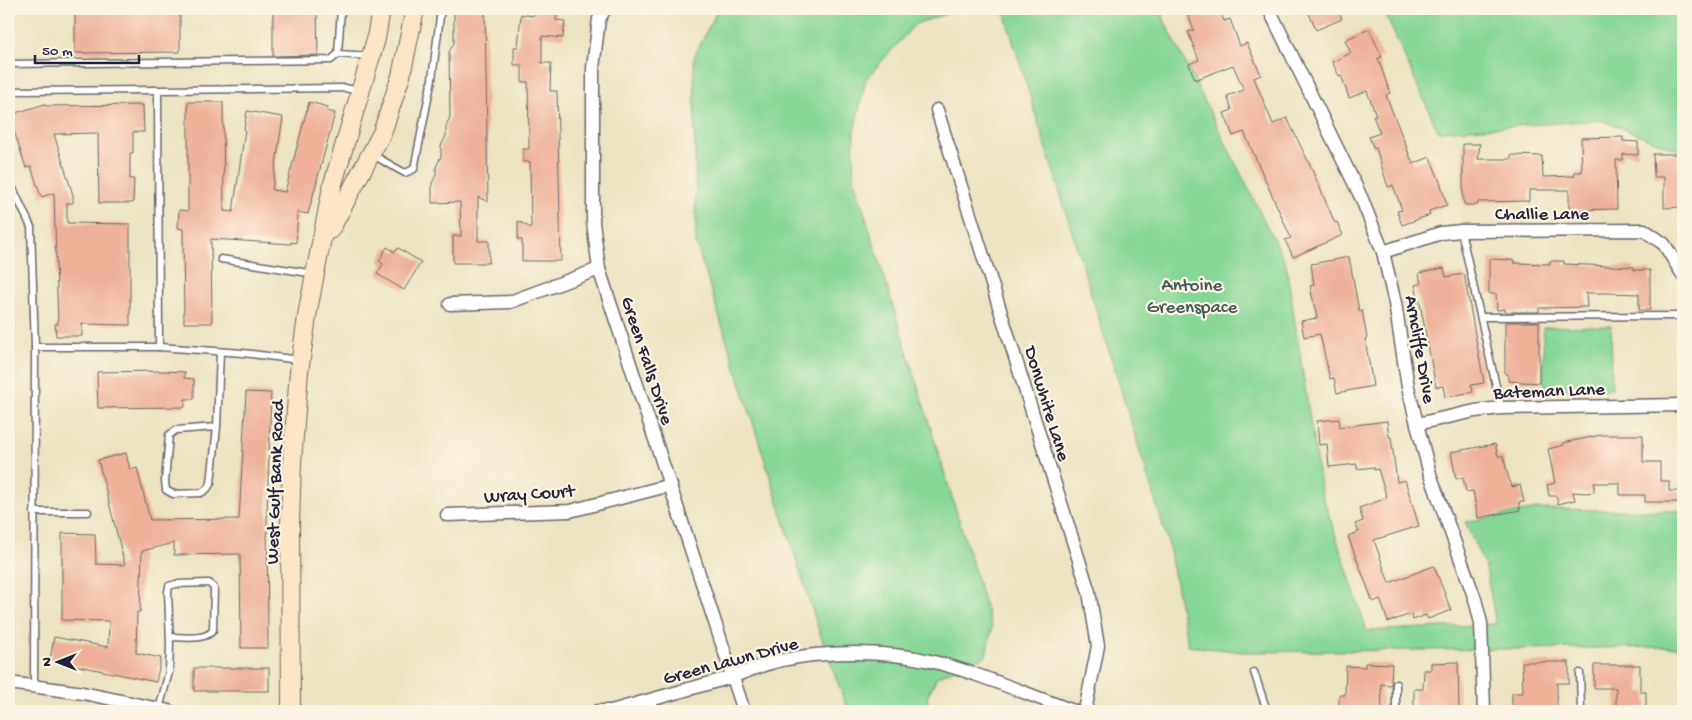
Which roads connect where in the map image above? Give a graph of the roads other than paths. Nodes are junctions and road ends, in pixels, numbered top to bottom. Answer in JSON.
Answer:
{"nodes":[{"id":1,"x":341,"y":9,"type":"edge"},
{"id":2,"x":381,"y":9,"type":"edge"},
{"id":3,"x":415,"y":9,"type":"edge"},
{"id":4,"x":441,"y":9,"type":"edge"},
{"id":5,"x":605,"y":9,"type":"edge"},
{"id":6,"x":1269,"y":9,"type":"edge"},
{"id":7,"x":338,"y":54,"type":"junction"},
{"id":8,"x":371,"y":56,"type":"junction"},
{"id":9,"x":9,"y":64,"type":"edge"},
{"id":10,"x":158,"y":90,"type":"junction"},
{"id":11,"x":9,"y":91,"type":"edge"},
{"id":12,"x":361,"y":92,"type":"junction"},
{"id":13,"x":937,"y":110,"type":"dead end"},
{"id":14,"x":371,"y":154,"type":"junction"},
{"id":15,"x":9,"y":180,"type":"edge"},
{"id":16,"x":1461,"y":232,"type":"junction"},
{"id":17,"x":1383,"y":252,"type":"junction"},
{"id":18,"x":320,"y":256,"type":"junction"},
{"id":19,"x":221,"y":259,"type":"dead end"},
{"id":20,"x":599,"y":268,"type":"junction"},
{"id":21,"x":316,"y":274,"type":"junction"},
{"id":22,"x":1683,"y":275,"type":"edge"},
{"id":23,"x":450,"y":304,"type":"dead end"},
{"id":24,"x":1683,"y":316,"type":"edge"},
{"id":25,"x":1480,"y":317,"type":"junction"},
{"id":26,"x":35,"y":347,"type":"junction"},
{"id":27,"x":159,"y":347,"type":"junction"},
{"id":28,"x":220,"y":352,"type":"junction"},
{"id":29,"x":301,"y":360,"type":"junction"},
{"id":30,"x":1683,"y":405,"type":"edge"},
{"id":31,"x":1501,"y":408,"type":"junction"},
{"id":32,"x":1416,"y":424,"type":"junction"},
{"id":33,"x":217,"y":427,"type":"junction"},
{"id":34,"x":671,"y":485,"type":"junction"},
{"id":35,"x":34,"y":512,"type":"junction"},
{"id":36,"x":88,"y":512,"type":"dead end"},
{"id":37,"x":447,"y":515,"type":"dead end"},
{"id":38,"x":170,"y":637,"type":"junction"},
{"id":39,"x":1254,"y":672,"type":"dead end"},
{"id":40,"x":1580,"y":673,"type":"dead end"},
{"id":41,"x":733,"y":677,"type":"junction"},
{"id":42,"x":9,"y":683,"type":"edge"},
{"id":43,"x":1396,"y":684,"type":"dead end"},
{"id":44,"x":34,"y":686,"type":"junction"},
{"id":45,"x":164,"y":710,"type":"edge"},
{"id":46,"x":290,"y":711,"type":"edge"},
{"id":47,"x":598,"y":711,"type":"edge"},
{"id":48,"x":744,"y":711,"type":"edge"},
{"id":49,"x":1074,"y":711,"type":"edge"},
{"id":50,"x":1085,"y":711,"type":"edge"},
{"id":51,"x":1267,"y":711,"type":"edge"},
{"id":52,"x":1396,"y":711,"type":"edge"},
{"id":53,"x":1484,"y":711,"type":"edge"},
{"id":54,"x":1581,"y":711,"type":"edge"}],
"edges":[{"from":1,"to":7,"type":"lane"},
{"from":2,"to":8,"type":"street","name":"West Gulf Bank Road"},
{"from":3,"to":14,"type":"street","name":"West Gulf Bank Road"},
{"from":4,"to":14,"type":"lane"},
{"from":5,"to":20,"type":"street","name":"Green Falls Drive"},
{"from":6,"to":17,"type":"street","name":"Arncliffe Drive"},
{"from":7,"to":8,"type":"lane"},
{"from":7,"to":9,"type":"lane"},
{"from":8,"to":12,"type":"street","name":"West Gulf Bank Road"},
{"from":10,"to":11,"type":"lane"},
{"from":10,"to":12,"type":"lane"},
{"from":10,"to":27,"type":"lane"},
{"from":12,"to":18,"type":"street","name":"West Gulf Bank Road"},
{"from":13,"to":50,"type":"street","name":"Donwhite Lane"},
{"from":14,"to":18,"type":"street","name":"West Gulf Bank Road"},
{"from":15,"to":26,"type":"lane"},
{"from":16,"to":17,"type":"street","name":"Challie Lane"},
{"from":16,"to":22,"type":"street","name":"Challie Lane"},
{"from":16,"to":25,"type":"lane"},
{"from":17,"to":32,"type":"street","name":"Arncliffe Drive"},
{"from":18,"to":21,"type":"street","name":"West Gulf Bank Road"},
{"from":19,"to":21,"type":"lane"},
{"from":20,"to":23,"type":"street"},
{"from":20,"to":34,"type":"street","name":"Green Falls Drive"},
{"from":21,"to":29,"type":"street","name":"West Gulf Bank Road"},
{"from":24,"to":25,"type":"lane"},
{"from":25,"to":31,"type":"lane"},
{"from":26,"to":27,"type":"lane"},
{"from":26,"to":35,"type":"lane"},
{"from":27,"to":28,"type":"lane"},
{"from":28,"to":29,"type":"lane"},
{"from":28,"to":33,"type":"lane"},
{"from":29,"to":46,"type":"street","name":"West Gulf Bank Road"},
{"from":30,"to":31,"type":"street","name":"Bateman Lane"},
{"from":31,"to":32,"type":"street","name":"Bateman Lane"},
{"from":32,"to":53,"type":"street","name":"Arncliffe Drive"},
{"from":33,"to":33,"type":"lane"},
{"from":34,"to":37,"type":"street","name":"Wray Court"},
{"from":34,"to":41,"type":"street","name":"Green Falls Drive"},
{"from":35,"to":36,"type":"lane"},
{"from":35,"to":44,"type":"lane"},
{"from":38,"to":38,"type":"lane"},
{"from":38,"to":45,"type":"lane"},
{"from":39,"to":51,"type":"lane"},
{"from":40,"to":54,"type":"lane"},
{"from":41,"to":47,"type":"street","name":"Green Lawn Drive"},
{"from":41,"to":48,"type":"street","name":"Green Falls Drive"},
{"from":41,"to":49,"type":"street","name":"Green Lawn Drive"},
{"from":42,"to":44,"type":"street"},
{"from":43,"to":52,"type":"lane"},
{"from":44,"to":45,"type":"street"}]}
